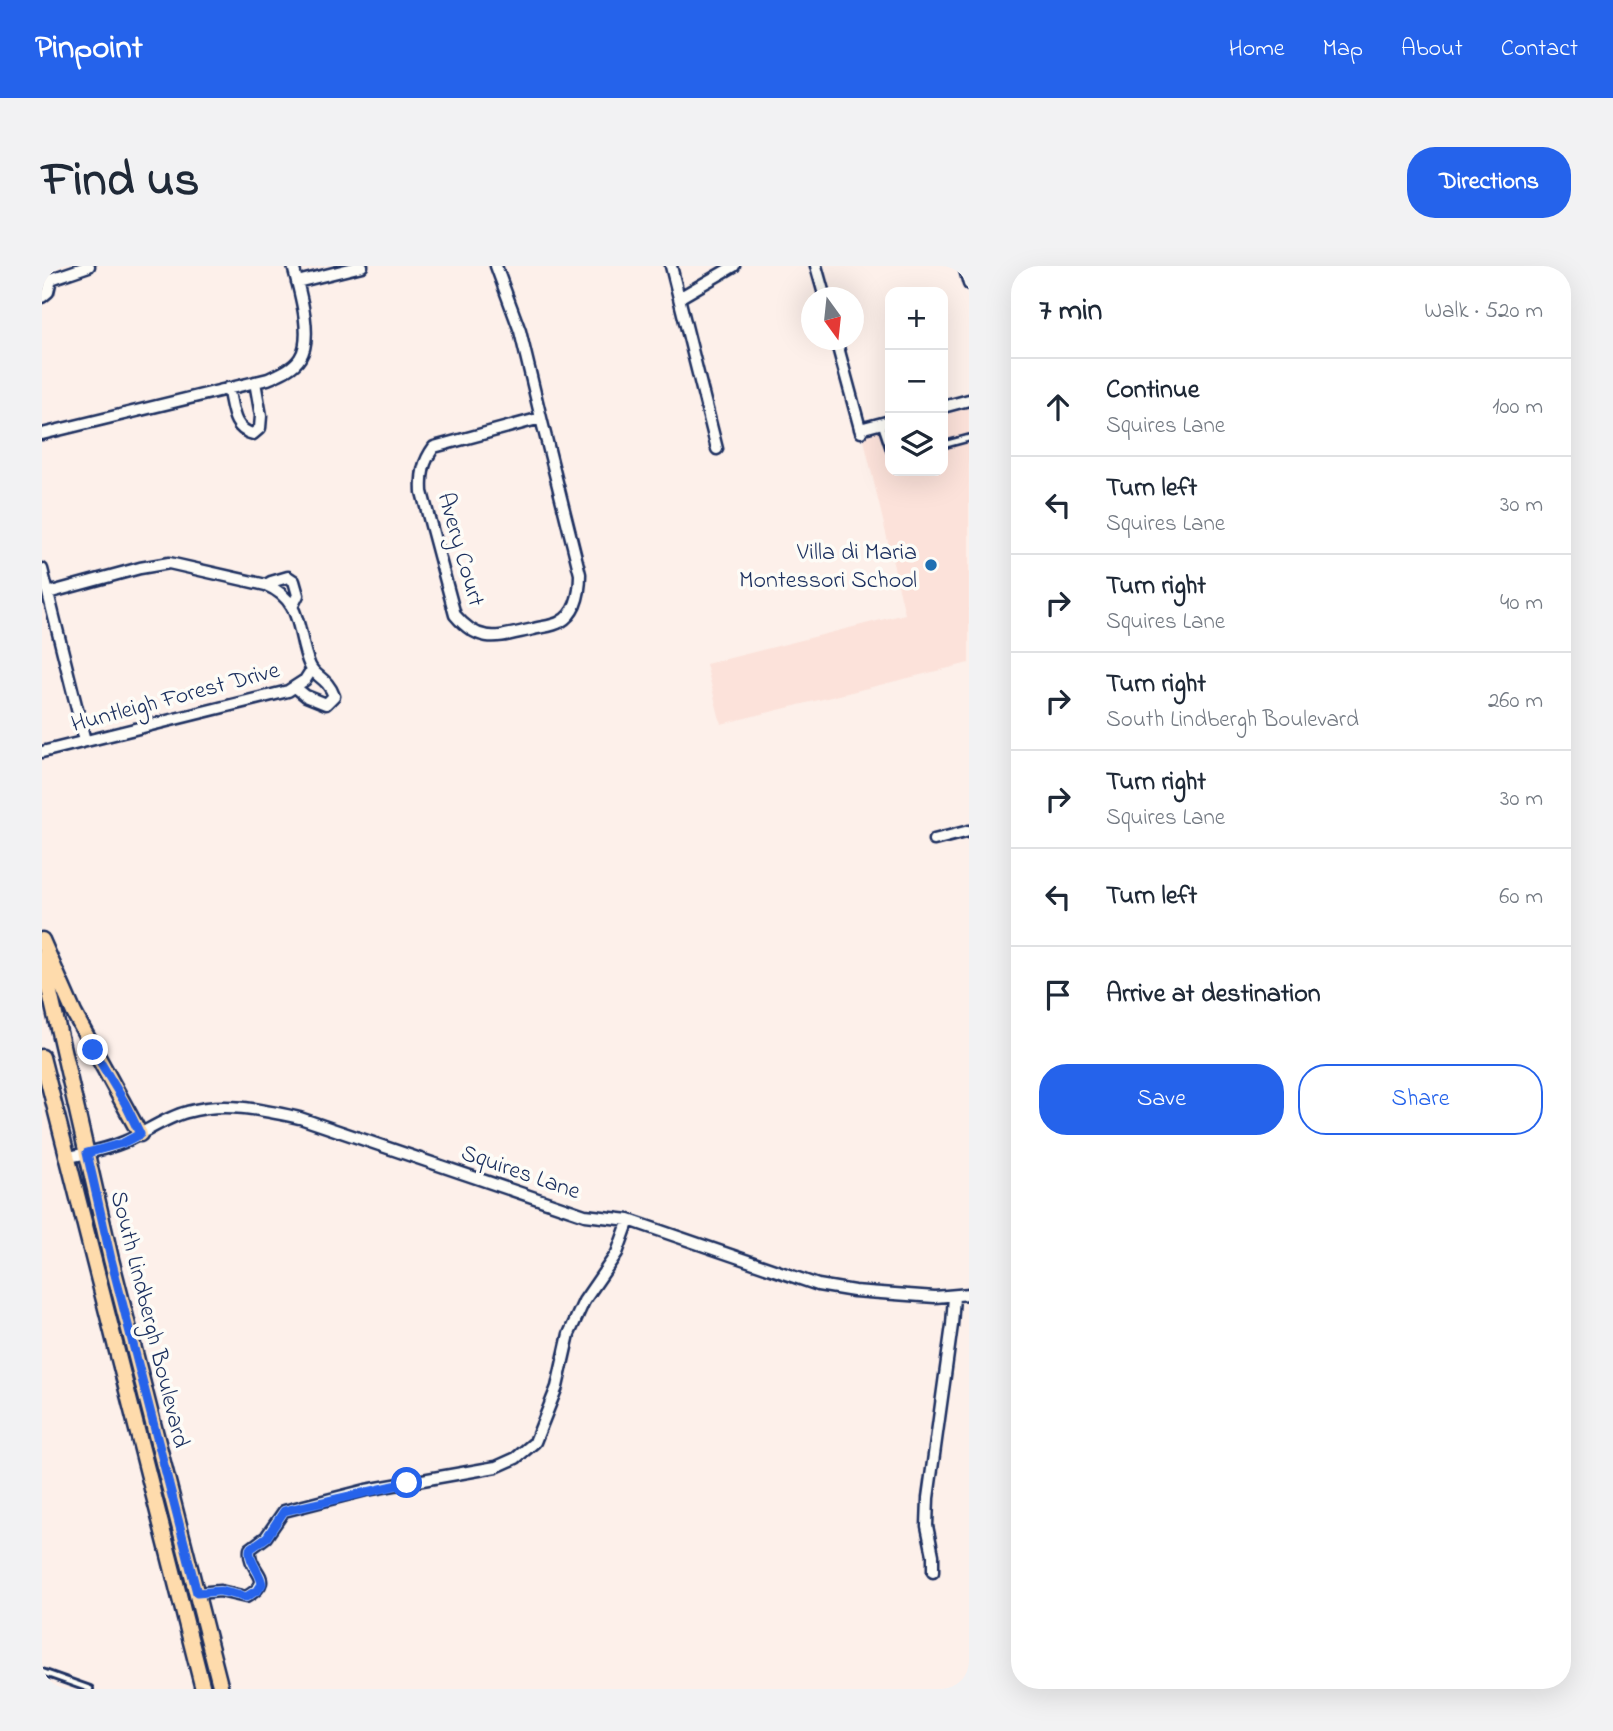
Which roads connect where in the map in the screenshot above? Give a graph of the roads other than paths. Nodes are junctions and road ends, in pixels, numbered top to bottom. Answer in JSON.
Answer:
{"nodes":[{"id":1,"x":89,"y":266,"type":"edge"},
{"id":2,"x":293,"y":266,"type":"edge"},
{"id":3,"x":362,"y":266,"type":"edge"},
{"id":4,"x":496,"y":266,"type":"edge"},
{"id":5,"x":671,"y":266,"type":"edge"},
{"id":6,"x":734,"y":266,"type":"edge"},
{"id":7,"x":816,"y":266,"type":"edge"},
{"id":8,"x":964,"y":266,"type":"edge"},
{"id":9,"x":47,"y":276,"type":"edge"},
{"id":10,"x":297,"y":282,"type":"junction"},
{"id":11,"x":969,"y":284,"type":"edge"},
{"id":12,"x":822,"y":287,"type":"edge"},
{"id":13,"x":42,"y":296,"type":"edge"},
{"id":14,"x":679,"y":298,"type":"junction"},
{"id":15,"x":839,"y":350,"type":"edge"},
{"id":16,"x":255,"y":382,"type":"junction"},
{"id":17,"x":228,"y":388,"type":"junction"},
{"id":18,"x":969,"y":400,"type":"edge"},
{"id":19,"x":948,"y":406,"type":"edge"},
{"id":20,"x":541,"y":418,"type":"junction"},
{"id":21,"x":885,"y":422,"type":"edge"},
{"id":22,"x":42,"y":434,"type":"edge"},
{"id":23,"x":969,"y":438,"type":"edge"},
{"id":24,"x":948,"y":443,"type":"edge"},
{"id":25,"x":717,"y":449,"type":"dead end"},
{"id":26,"x":42,"y":569,"type":"edge"},
{"id":27,"x":266,"y":585,"type":"junction"},
{"id":28,"x":48,"y":593,"type":"junction"},
{"id":29,"x":292,"y":607,"type":"junction"},
{"id":30,"x":312,"y":669,"type":"junction"},
{"id":31,"x":295,"y":687,"type":"junction"},
{"id":32,"x":85,"y":741,"type":"junction"},
{"id":33,"x":42,"y":752,"type":"edge"},
{"id":34,"x":969,"y":831,"type":"edge"},
{"id":35,"x":934,"y":840,"type":"dead end"},
{"id":36,"x":42,"y":940,"type":"edge"},
{"id":37,"x":42,"y":958,"type":"edge"},
{"id":38,"x":42,"y":1057,"type":"edge"},
{"id":39,"x":140,"y":1134,"type":"junction"},
{"id":40,"x":87,"y":1153,"type":"junction"},
{"id":41,"x":66,"y":1158,"type":"junction"},
{"id":42,"x":629,"y":1220,"type":"junction"},
{"id":43,"x":969,"y":1294,"type":"edge"},
{"id":44,"x":954,"y":1296,"type":"junction"},
{"id":45,"x":933,"y":1572,"type":"dead end"},
{"id":46,"x":197,"y":1593,"type":"junction"},
{"id":47,"x":42,"y":1671,"type":"edge"},
{"id":48,"x":90,"y":1689,"type":"edge"},
{"id":49,"x":204,"y":1689,"type":"edge"},
{"id":50,"x":221,"y":1689,"type":"edge"}],
"edges":[{"from":1,"to":9,"type":"street"},
{"from":2,"to":10,"type":"street"},
{"from":3,"to":10,"type":"street"},
{"from":4,"to":20,"type":"street","name":"Avery Court"},
{"from":5,"to":14,"type":"street"},
{"from":6,"to":14,"type":"street"},
{"from":7,"to":12,"type":"street"},
{"from":8,"to":11,"type":"street"},
{"from":9,"to":13,"type":"street"},
{"from":10,"to":16,"type":"street"},
{"from":14,"to":25,"type":"street"},
{"from":15,"to":21,"type":"street"},
{"from":16,"to":17,"type":"street"},
{"from":16,"to":17,"type":"street"},
{"from":17,"to":22,"type":"street"},
{"from":18,"to":19,"type":"street"},
{"from":20,"to":20,"type":"street","name":"Avery Court"},
{"from":23,"to":24,"type":"lane"},
{"from":26,"to":28,"type":"street"},
{"from":27,"to":28,"type":"street"},
{"from":27,"to":29,"type":"street"},
{"from":27,"to":29,"type":"street"},
{"from":28,"to":32,"type":"street"},
{"from":29,"to":30,"type":"street"},
{"from":30,"to":31,"type":"street","name":"Huntleigh Forest Drive"},
{"from":30,"to":31,"type":"street"},
{"from":31,"to":32,"type":"street","name":"Huntleigh Forest Drive"},
{"from":32,"to":33,"type":"street","name":"Huntleigh Forest Drive"},
{"from":34,"to":35,"type":"street"},
{"from":36,"to":39,"type":"main road"},
{"from":37,"to":40,"type":"main road","name":"South Lindbergh Boulevard"},
{"from":38,"to":41,"type":"main road","name":"South Lindbergh Boulevard"},
{"from":39,"to":40,"type":"street","name":"Squires Lane"},
{"from":39,"to":42,"type":"street","name":"Squires Lane"},
{"from":40,"to":41,"type":"street","name":"Squires Lane"},
{"from":40,"to":46,"type":"main road","name":"South Lindbergh Boulevard"},
{"from":41,"to":49,"type":"main road","name":"South Lindbergh Boulevard"},
{"from":42,"to":44,"type":"street","name":"Squires Lane"},
{"from":42,"to":46,"type":"street"},
{"from":43,"to":44,"type":"street","name":"Squires Lane"},
{"from":44,"to":45,"type":"street"},
{"from":46,"to":50,"type":"main road","name":"South Lindbergh Boulevard"},
{"from":47,"to":48,"type":"lane"}]}
